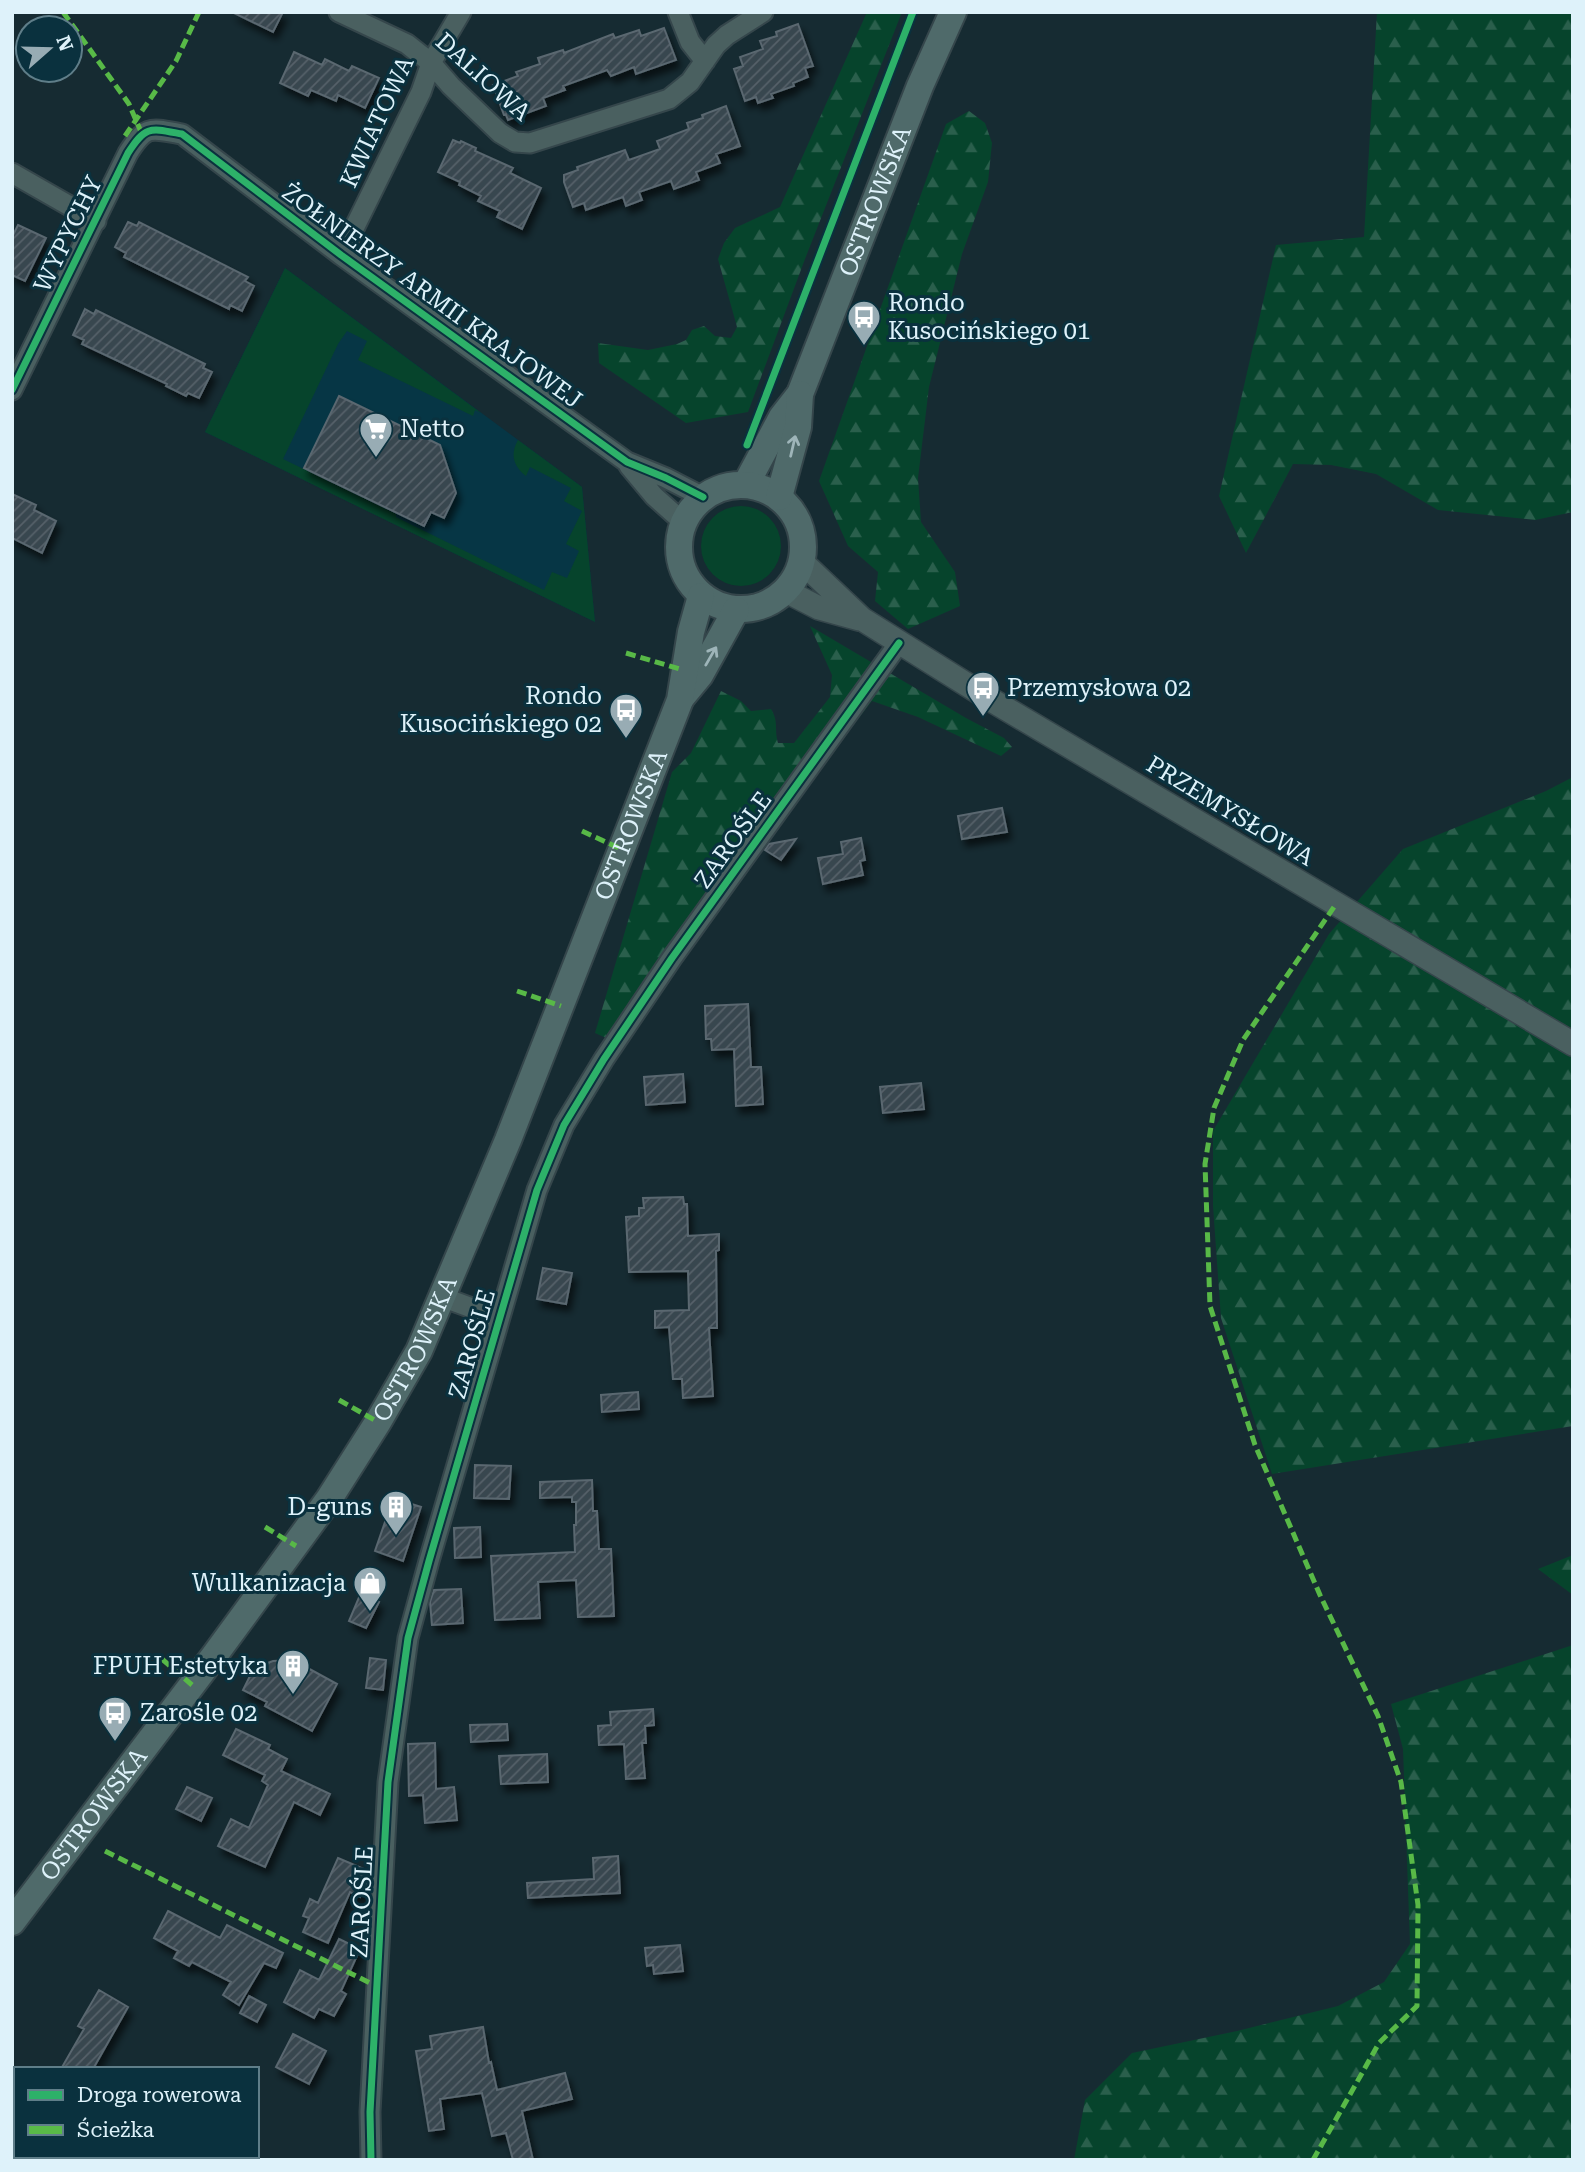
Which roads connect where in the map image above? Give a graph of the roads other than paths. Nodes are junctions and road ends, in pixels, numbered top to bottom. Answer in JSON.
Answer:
{"nodes":[{"id":1,"x":339,"y":12,"type":"edge"},
{"id":2,"x":461,"y":12,"type":"edge"},
{"id":3,"x":678,"y":12,"type":"edge"},
{"id":4,"x":764,"y":12,"type":"edge"},
{"id":5,"x":953,"y":12,"type":"edge"},
{"id":6,"x":705,"y":61,"type":"junction"},
{"id":7,"x":431,"y":63,"type":"junction"},
{"id":8,"x":142,"y":134,"type":"joint"},
{"id":9,"x":12,"y":173,"type":"edge"},
{"id":10,"x":96,"y":221,"type":"junction"},
{"id":11,"x":341,"y":255,"type":"junction"},
{"id":12,"x":12,"y":390,"type":"edge"},
{"id":13,"x":800,"y":394,"type":"junction"},
{"id":14,"x":626,"y":463,"type":"junction"},
{"id":15,"x":746,"y":484,"type":"junction"},
{"id":16,"x":703,"y":497,"type":"junction"},
{"id":17,"x":779,"y":497,"type":"junction"},
{"id":18,"x":683,"y":522,"type":"junction"},
{"id":19,"x":802,"y":562,"type":"junction"},
{"id":20,"x":786,"y":591,"type":"junction"},
{"id":21,"x":701,"y":596,"type":"junction"},
{"id":22,"x":736,"y":610,"type":"junction"},
{"id":23,"x":862,"y":619,"type":"junction"},
{"id":24,"x":899,"y":643,"type":"junction"},
{"id":25,"x":680,"y":700,"type":"junction"},
{"id":26,"x":1573,"y":1044,"type":"edge"},
{"id":27,"x":442,"y":1297,"type":"junction"},
{"id":28,"x":499,"y":1318,"type":"junction"},
{"id":29,"x":12,"y":1922,"type":"edge"},
{"id":30,"x":371,"y":2160,"type":"edge"}],
"edges":[{"from":1,"to":7,"type":"street","name":"DALIOWA"},
{"from":2,"to":7,"type":"street","name":"KWIATOWA"},
{"from":3,"to":6,"type":"street"},
{"from":4,"to":6,"type":"street","name":"DALIOWA"},
{"from":5,"to":13,"type":"main road","name":"OSTROWSKA"},
{"from":6,"to":7,"type":"street","name":"DALIOWA"},
{"from":7,"to":11,"type":"street","name":"KWIATOWA"},
{"from":8,"to":10,"type":"street","name":"WYPYCHY"},
{"from":8,"to":11,"type":"street","name":"ŻOŁNIERZY ARMII KRAJOWEJ"},
{"from":9,"to":10,"type":"street","name":"WYPYCHY"},
{"from":10,"to":12,"type":"street","name":"WYPYCHY"},
{"from":11,"to":14,"type":"street","name":"ŻOŁNIERZY ARMII KRAJOWEJ"},
{"from":13,"to":15,"type":"main road","name":"OSTROWSKA"},
{"from":17,"to":13,"type":"main road","name":"OSTROWSKA","one_way":true},
{"from":14,"to":16,"type":"street","name":"ŻOŁNIERZY ARMII KRAJOWEJ"},
{"from":14,"to":18,"type":"street","name":"ŻOŁNIERZY ARMII KRAJOWEJ"},
{"from":15,"to":16,"type":"main road"},
{"from":15,"to":17,"type":"main road"},
{"from":16,"to":18,"type":"main road"},
{"from":17,"to":19,"type":"main road"},
{"from":18,"to":21,"type":"main road"},
{"from":19,"to":20,"type":"main road"},
{"from":19,"to":23,"type":"street","name":"PRZEMYSŁOWA"},
{"from":20,"to":22,"type":"main road"},
{"from":20,"to":23,"type":"street","name":"PRZEMYSŁOWA"},
{"from":21,"to":22,"type":"main road"},
{"from":21,"to":25,"type":"main road","name":"OSTROWSKA"},
{"from":25,"to":22,"type":"main road","name":"OSTROWSKA","one_way":true},
{"from":23,"to":24,"type":"street","name":"PRZEMYSŁOWA"},
{"from":24,"to":26,"type":"street","name":"PRZEMYSŁOWA"},
{"from":24,"to":28,"type":"street","name":"ZAROŚLE"},
{"from":25,"to":27,"type":"main road","name":"OSTROWSKA"},
{"from":27,"to":28,"type":"street","name":"ZAROŚLE"},
{"from":27,"to":29,"type":"main road","name":"OSTROWSKA"},
{"from":28,"to":30,"type":"street","name":"ZAROŚLE"}]}
